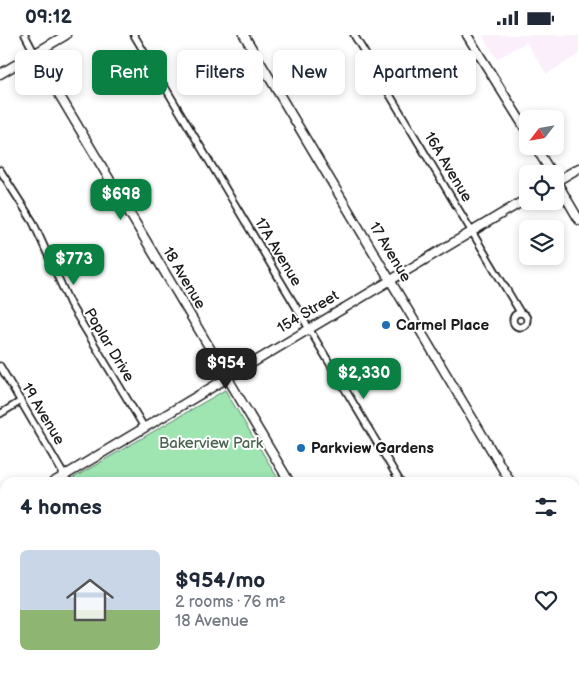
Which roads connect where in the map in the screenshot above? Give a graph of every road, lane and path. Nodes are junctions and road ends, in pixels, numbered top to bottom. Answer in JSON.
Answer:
{"nodes":[{"id":1,"x":25,"y":35,"type":"edge"},
{"id":2,"x":66,"y":35,"type":"edge"},
{"id":3,"x":134,"y":35,"type":"edge"},
{"id":4,"x":244,"y":35,"type":"edge"},
{"id":5,"x":354,"y":35,"type":"edge"},
{"id":6,"x":467,"y":35,"type":"edge"},
{"id":7,"x":33,"y":50,"type":"edge"},
{"id":8,"x":40,"y":50,"type":"edge"},
{"id":9,"x":15,"y":66,"type":"edge"},
{"id":10,"x":0,"y":75,"type":"edge"},
{"id":11,"x":60,"y":95,"type":"edge"},
{"id":12,"x":519,"y":119,"type":"edge"},
{"id":13,"x":579,"y":168,"type":"edge"},
{"id":14,"x":0,"y":169,"type":"edge"},
{"id":15,"x":564,"y":176,"type":"edge"},
{"id":16,"x":564,"y":196,"type":"edge"},
{"id":17,"x":519,"y":203,"type":"edge"},
{"id":18,"x":579,"y":220,"type":"edge"},
{"id":19,"x":472,"y":231,"type":"junction"},
{"id":20,"x":390,"y":279,"type":"junction"},
{"id":21,"x":520,"y":312,"type":"dead end"},
{"id":22,"x":309,"y":327,"type":"junction"},
{"id":23,"x":0,"y":366,"type":"edge"},
{"id":24,"x":227,"y":377,"type":"junction"},
{"id":25,"x":21,"y":401,"type":"junction"},
{"id":26,"x":0,"y":414,"type":"edge"},
{"id":27,"x":144,"y":427,"type":"junction"},
{"id":28,"x":64,"y":475,"type":"junction"},
{"id":29,"x":61,"y":477,"type":"edge"},
{"id":30,"x":286,"y":477,"type":"edge"},
{"id":31,"x":397,"y":477,"type":"edge"},
{"id":32,"x":507,"y":477,"type":"edge"}],
"edges":[{"from":1,"to":7,"type":"street","name":"18 Avenue"},
{"from":2,"to":8,"type":"street"},
{"from":3,"to":22,"type":"street","name":"17A Avenue"},
{"from":4,"to":20,"type":"street","name":"17 Avenue"},
{"from":5,"to":19,"type":"street","name":"16A Avenue"},
{"from":6,"to":12,"type":"street"},
{"from":9,"to":10,"type":"street"},
{"from":11,"to":24,"type":"street","name":"18 Avenue"},
{"from":13,"to":15,"type":"street"},
{"from":14,"to":27,"type":"street","name":"Poplar Drive"},
{"from":16,"to":18,"type":"street"},
{"from":17,"to":19,"type":"street","name":"154 Street"},
{"from":19,"to":20,"type":"street","name":"154 Street"},
{"from":19,"to":21,"type":"street","name":"16A Avenue"},
{"from":20,"to":22,"type":"street","name":"154 Street"},
{"from":20,"to":32,"type":"street","name":"17 Avenue"},
{"from":22,"to":24,"type":"street","name":"154 Street"},
{"from":22,"to":31,"type":"street","name":"17A Avenue"},
{"from":23,"to":25,"type":"street","name":"19 Avenue"},
{"from":24,"to":27,"type":"street","name":"154 Street"},
{"from":24,"to":30,"type":"street","name":"18 Avenue"},
{"from":25,"to":26,"type":"street"},
{"from":25,"to":28,"type":"street","name":"19 Avenue"},
{"from":27,"to":28,"type":"street","name":"154 Street"},
{"from":28,"to":29,"type":"street","name":"154 Street"}]}
